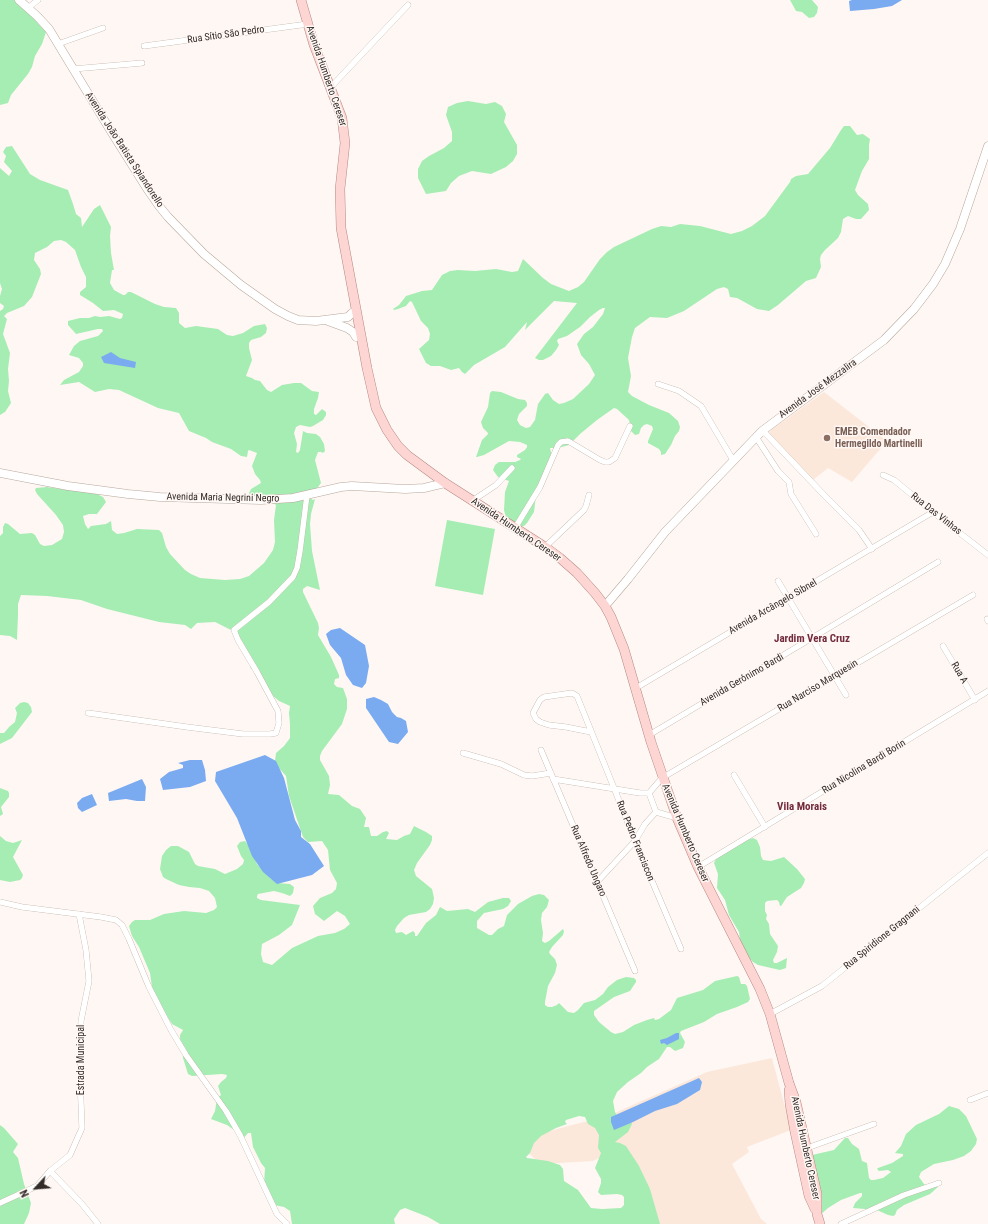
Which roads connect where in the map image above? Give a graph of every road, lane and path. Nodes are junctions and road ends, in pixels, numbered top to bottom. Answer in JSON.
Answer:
{"nodes":[{"id":1,"x":19,"y":0,"type":"edge"},
{"id":2,"x":38,"y":0,"type":"edge"},
{"id":3,"x":301,"y":0,"type":"edge"},
{"id":4,"x":408,"y":5,"type":"dead end"},
{"id":5,"x":28,"y":8,"type":"junction"},
{"id":6,"x":308,"y":24,"type":"junction"},
{"id":7,"x":103,"y":28,"type":"dead end"},
{"id":8,"x":58,"y":44,"type":"junction"},
{"id":9,"x":144,"y":46,"type":"dead end"},
{"id":10,"x":142,"y":63,"type":"dead end"},
{"id":11,"x":73,"y":69,"type":"junction"},
{"id":12,"x":330,"y":88,"type":"junction"},
{"id":13,"x":988,"y":146,"type":"edge"},
{"id":14,"x":328,"y":320,"type":"junction"},
{"id":15,"x":356,"y":324,"type":"junction"},
{"id":16,"x":658,"y":384,"type":"dead end"},
{"id":17,"x":630,"y":426,"type":"dead end"},
{"id":18,"x":759,"y":434,"type":"junction"},
{"id":19,"x":733,"y":460,"type":"junction"},
{"id":20,"x":512,"y":468,"type":"dead end"},
{"id":21,"x":0,"y":473,"type":"edge"},
{"id":22,"x":883,"y":475,"type":"dead end"},
{"id":23,"x":445,"y":483,"type":"junction"},
{"id":24,"x":306,"y":495,"type":"junction"},
{"id":25,"x":589,"y":495,"type":"dead end"},
{"id":26,"x":472,"y":501,"type":"junction"},
{"id":27,"x":933,"y":512,"type":"junction"},
{"id":28,"x":515,"y":528,"type":"junction"},
{"id":29,"x":816,"y":534,"type":"dead end"},
{"id":30,"x":545,"y":547,"type":"junction"},
{"id":31,"x":872,"y":549,"type":"junction"},
{"id":32,"x":988,"y":555,"type":"edge"},
{"id":33,"x":938,"y":562,"type":"dead end"},
{"id":34,"x":778,"y":581,"type":"dead end"},
{"id":35,"x":973,"y":595,"type":"dead end"},
{"id":36,"x":788,"y":598,"type":"junction"},
{"id":37,"x":605,"y":606,"type":"junction"},
{"id":38,"x":812,"y":638,"type":"junction"},
{"id":39,"x":943,"y":646,"type":"dead end"},
{"id":40,"x":835,"y":676,"type":"junction"},
{"id":41,"x":636,"y":688,"type":"junction"},
{"id":42,"x":988,"y":691,"type":"edge"},
{"id":43,"x":846,"y":695,"type":"dead end"},
{"id":44,"x":975,"y":700,"type":"junction"},
{"id":45,"x":88,"y":713,"type":"dead end"},
{"id":46,"x":591,"y":732,"type":"junction"},
{"id":47,"x":649,"y":735,"type":"junction"},
{"id":48,"x":541,"y":750,"type":"dead end"},
{"id":49,"x":463,"y":753,"type":"dead end"},
{"id":50,"x":734,"y":775,"type":"dead end"},
{"id":51,"x":552,"y":776,"type":"junction"},
{"id":52,"x":662,"y":778,"type":"junction"},
{"id":53,"x":614,"y":788,"type":"junction"},
{"id":54,"x":649,"y":793,"type":"junction"},
{"id":55,"x":656,"y":812,"type":"junction"},
{"id":56,"x":676,"y":818,"type":"junction"},
{"id":57,"x":765,"y":827,"type":"junction"},
{"id":58,"x":634,"y":841,"type":"junction"},
{"id":59,"x":988,"y":853,"type":"edge"},
{"id":60,"x":698,"y":867,"type":"junction"},
{"id":61,"x":597,"y":882,"type":"junction"},
{"id":62,"x":0,"y":902,"type":"edge"},
{"id":63,"x":79,"y":914,"type":"junction"},
{"id":64,"x":681,"y":949,"type":"dead end"},
{"id":65,"x":635,"y":971,"type":"dead end"},
{"id":66,"x":770,"y":1014,"type":"junction"},
{"id":67,"x":789,"y":1083,"type":"junction"},
{"id":68,"x":988,"y":1093,"type":"edge"},
{"id":69,"x":970,"y":1100,"type":"dead end"},
{"id":70,"x":874,"y":1124,"type":"dead end"},
{"id":71,"x":807,"y":1148,"type":"junction"},
{"id":72,"x":50,"y":1171,"type":"junction"},
{"id":73,"x":939,"y":1183,"type":"dead end"},
{"id":74,"x":0,"y":1203,"type":"edge"},
{"id":75,"x":818,"y":1214,"type":"junction"},
{"id":76,"x":98,"y":1224,"type":"edge"},
{"id":77,"x":287,"y":1224,"type":"edge"},
{"id":78,"x":820,"y":1224,"type":"edge"},
{"id":79,"x":841,"y":1224,"type":"edge"}],
"edges":[{"from":1,"to":5,"type":"street","name":"Avenida João Batista Spiandorello"},
{"from":2,"to":5,"type":"street"},
{"from":3,"to":6,"type":"main road","name":"Avenida Humberto Cereser"},
{"from":4,"to":12,"type":"street"},
{"from":5,"to":8,"type":"street","name":"Avenida João Batista Spiandorello"},
{"from":6,"to":9,"type":"street","name":"Rua Sítio São Pedro"},
{"from":6,"to":12,"type":"main road","name":"Avenida Humberto Cereser"},
{"from":7,"to":8,"type":"street"},
{"from":8,"to":11,"type":"street","name":"Avenida João Batista Spiandorello"},
{"from":10,"to":11,"type":"street"},
{"from":11,"to":14,"type":"street","name":"Avenida João Batista Spiandorello"},
{"from":12,"to":15,"type":"main road","name":"Avenida Humberto Cereser"},
{"from":13,"to":18,"type":"street","name":"Avenida José Mezzalira"},
{"from":14,"to":15,"type":"street","name":"Avenida João Batista Spiandorello"},
{"from":14,"to":15,"type":"street"},
{"from":15,"to":23,"type":"main road","name":"Avenida Humberto Cereser"},
{"from":16,"to":19,"type":"street"},
{"from":17,"to":28,"type":"street"},
{"from":18,"to":19,"type":"street","name":"Avenida José Mezzalira"},
{"from":18,"to":29,"type":"street"},
{"from":18,"to":31,"type":"street"},
{"from":19,"to":37,"type":"street","name":"Avenida José Mezzalira"},
{"from":20,"to":26,"type":"street"},
{"from":21,"to":24,"type":"street","name":"Avenida Maria Negrini Negro"},
{"from":22,"to":27,"type":"street","name":"Rua Das Vinhas"},
{"from":23,"to":24,"type":"street","name":"Avenida Maria Negrini Negro"},
{"from":23,"to":26,"type":"main road","name":"Avenida Humberto Cereser"},
{"from":24,"to":45,"type":"street"},
{"from":25,"to":30,"type":"street"},
{"from":26,"to":28,"type":"main road","name":"Avenida Humberto Cereser"},
{"from":27,"to":31,"type":"street","name":"Avenida Arcângelo Sibnel"},
{"from":27,"to":32,"type":"street","name":"Rua Das Vinhas"},
{"from":28,"to":30,"type":"main road","name":"Avenida Humberto Cereser"},
{"from":30,"to":37,"type":"main road","name":"Avenida Humberto Cereser"},
{"from":31,"to":36,"type":"street","name":"Avenida Arcângelo Sibnel"},
{"from":33,"to":38,"type":"street","name":"Avenida Gerônimo Bardi"},
{"from":34,"to":36,"type":"street"},
{"from":35,"to":40,"type":"street","name":"Rua Narciso Marquesin"},
{"from":36,"to":38,"type":"street"},
{"from":36,"to":41,"type":"street","name":"Avenida Arcângelo Sibnel"},
{"from":37,"to":41,"type":"main road","name":"Avenida Humberto Cereser"},
{"from":38,"to":40,"type":"street"},
{"from":38,"to":47,"type":"street","name":"Avenida Gerônimo Bardi"},
{"from":39,"to":44,"type":"street","name":"Rua A"},
{"from":40,"to":43,"type":"street"},
{"from":40,"to":52,"type":"street","name":"Rua Narciso Marquesin"},
{"from":41,"to":47,"type":"main road","name":"Avenida Humberto Cereser"},
{"from":42,"to":44,"type":"street","name":"Rua Nicolina Bardi Borin"},
{"from":44,"to":57,"type":"street","name":"Rua Nicolina Bardi Borin"},
{"from":46,"to":46,"type":"street","name":"Rua Pedro Franciscon"},
{"from":46,"to":53,"type":"street","name":"Rua Pedro Franciscon"},
{"from":47,"to":52,"type":"main road","name":"Avenida Humberto Cereser"},
{"from":48,"to":51,"type":"street","name":"Rua Alfredo Ungaro"},
{"from":49,"to":51,"type":"street"},
{"from":50,"to":57,"type":"street"},
{"from":51,"to":53,"type":"street"},
{"from":51,"to":61,"type":"street","name":"Rua Alfredo Ungaro"},
{"from":52,"to":54,"type":"street","name":"Rua Narciso Marquesin"},
{"from":52,"to":56,"type":"main road","name":"Avenida Humberto Cereser"},
{"from":53,"to":54,"type":"street"},
{"from":53,"to":58,"type":"street","name":"Rua Pedro Franciscon"},
{"from":54,"to":55,"type":"street"},
{"from":55,"to":56,"type":"street"},
{"from":55,"to":58,"type":"street"},
{"from":56,"to":60,"type":"main road","name":"Avenida Humberto Cereser"},
{"from":57,"to":60,"type":"street","name":"Rua Nicolina Bardi Borin"},
{"from":58,"to":61,"type":"street"},
{"from":58,"to":64,"type":"street","name":"Rua Pedro Franciscon"},
{"from":59,"to":66,"type":"street","name":"Rua Spiridione Gragnani"},
{"from":60,"to":66,"type":"main road","name":"Avenida Humberto Cereser"},
{"from":61,"to":65,"type":"street","name":"Rua Alfredo Ungaro"},
{"from":62,"to":63,"type":"street"},
{"from":63,"to":72,"type":"street","name":"Estrada Municipal"},
{"from":63,"to":77,"type":"street"},
{"from":66,"to":67,"type":"main road","name":"Avenida Humberto Cereser"},
{"from":67,"to":71,"type":"main road","name":"Avenida Humberto Cereser"},
{"from":67,"to":75,"type":"main road","name":"Avenida Humberto Cereser"},
{"from":68,"to":69,"type":"street"},
{"from":70,"to":71,"type":"street"},
{"from":71,"to":75,"type":"main road","name":"Avenida Humberto Cereser"},
{"from":72,"to":74,"type":"street","name":"Estrada Municipal"},
{"from":72,"to":76,"type":"street"},
{"from":73,"to":79,"type":"street"},
{"from":75,"to":78,"type":"main road","name":"Avenida Humberto Cereser"}]}
